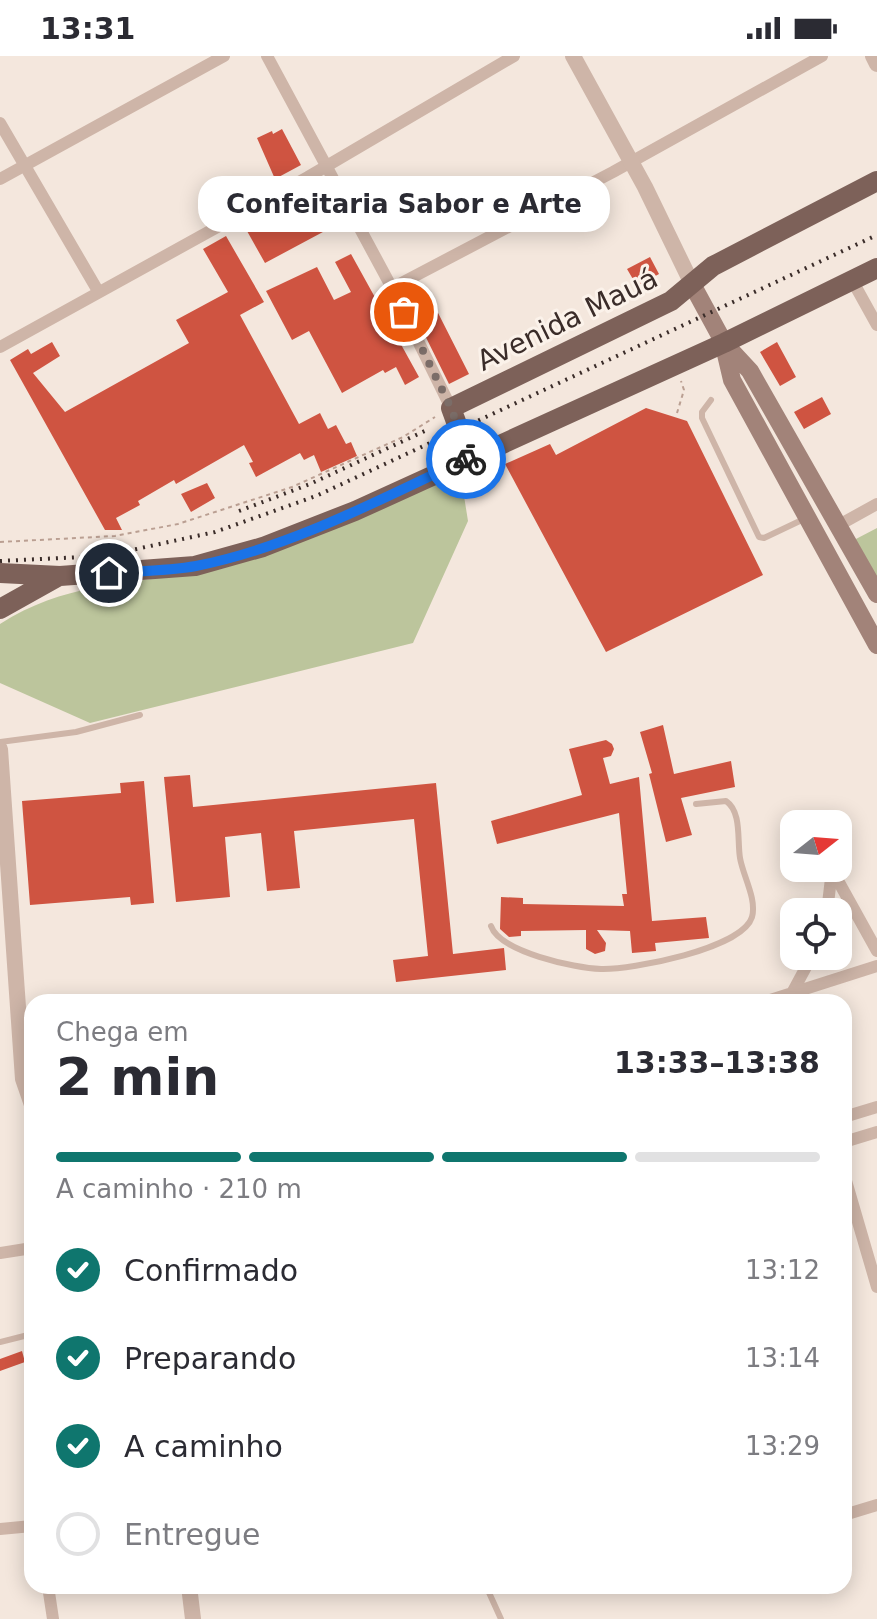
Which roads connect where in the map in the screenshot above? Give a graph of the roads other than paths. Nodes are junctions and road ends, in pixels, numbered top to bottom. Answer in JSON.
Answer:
{"nodes":[{"id":1,"x":224,"y":56,"type":"edge"},
{"id":2,"x":267,"y":56,"type":"edge"},
{"id":3,"x":514,"y":56,"type":"edge"},
{"id":4,"x":573,"y":56,"type":"edge"},
{"id":5,"x":822,"y":56,"type":"edge"},
{"id":6,"x":873,"y":56,"type":"edge"},
{"id":7,"x":877,"y":64,"type":"edge"},
{"id":8,"x":0,"y":123,"type":"edge"},
{"id":9,"x":631,"y":162,"type":"junction"},
{"id":10,"x":24,"y":166,"type":"junction"},
{"id":11,"x":327,"y":166,"type":"junction"},
{"id":12,"x":0,"y":179,"type":"edge"},
{"id":13,"x":877,"y":181,"type":"edge"},
{"id":14,"x":877,"y":268,"type":"edge"},
{"id":15,"x":852,"y":280,"type":"junction"},
{"id":16,"x":693,"y":286,"type":"junction"},
{"id":17,"x":392,"y":288,"type":"junction"},
{"id":18,"x":98,"y":291,"type":"junction"},
{"id":19,"x":877,"y":325,"type":"edge"},
{"id":20,"x":724,"y":343,"type":"junction"},
{"id":21,"x":0,"y":347,"type":"edge"},
{"id":22,"x":711,"y":400,"type":"dead end"},
{"id":23,"x":451,"y":408,"type":"junction"},
{"id":24,"x":469,"y":457,"type":"junction"},
{"id":25,"x":877,"y":504,"type":"edge"},
{"id":26,"x":807,"y":517,"type":"junction"},
{"id":27,"x":839,"y":525,"type":"junction"},
{"id":28,"x":0,"y":573,"type":"edge"},
{"id":29,"x":60,"y":576,"type":"junction"},
{"id":30,"x":877,"y":594,"type":"edge"},
{"id":31,"x":0,"y":609,"type":"edge"},
{"id":32,"x":877,"y":645,"type":"edge"},
{"id":33,"x":140,"y":715,"type":"dead end"},
{"id":34,"x":0,"y":742,"type":"edge"},
{"id":35,"x":0,"y":749,"type":"edge"},
{"id":36,"x":0,"y":760,"type":"edge"},
{"id":37,"x":696,"y":804,"type":"dead end"},
{"id":38,"x":838,"y":882,"type":"edge"},
{"id":39,"x":6,"y":919,"type":"edge"},
{"id":40,"x":491,"y":926,"type":"dead end"},
{"id":41,"x":877,"y":951,"type":"edge"},
{"id":42,"x":877,"y":966,"type":"edge"},
{"id":43,"x":806,"y":970,"type":"edge"},
{"id":44,"x":795,"y":994,"type":"edge"},
{"id":45,"x":804,"y":994,"type":"edge"},
{"id":46,"x":24,"y":1082,"type":"edge"},
{"id":47,"x":877,"y":1107,"type":"edge"},
{"id":48,"x":852,"y":1115,"type":"edge"},
{"id":49,"x":877,"y":1132,"type":"edge"},
{"id":50,"x":852,"y":1140,"type":"edge"},
{"id":51,"x":852,"y":1201,"type":"edge"},
{"id":52,"x":24,"y":1249,"type":"edge"},
{"id":53,"x":0,"y":1253,"type":"edge"},
{"id":54,"x":877,"y":1287,"type":"edge"},
{"id":55,"x":24,"y":1336,"type":"edge"},
{"id":56,"x":0,"y":1342,"type":"edge"},
{"id":57,"x":877,"y":1505,"type":"edge"},
{"id":58,"x":852,"y":1513,"type":"edge"},
{"id":59,"x":24,"y":1527,"type":"edge"},
{"id":60,"x":0,"y":1529,"type":"edge"},
{"id":61,"x":49,"y":1594,"type":"edge"},
{"id":62,"x":190,"y":1594,"type":"edge"},
{"id":63,"x":490,"y":1594,"type":"edge"},
{"id":64,"x":53,"y":1619,"type":"edge"},
{"id":65,"x":193,"y":1619,"type":"edge"},
{"id":66,"x":501,"y":1619,"type":"edge"}],
"edges":[{"from":1,"to":10,"type":"street"},
{"from":2,"to":11,"type":"street"},
{"from":3,"to":11,"type":"street"},
{"from":4,"to":9,"type":"street"},
{"from":5,"to":9,"type":"street"},
{"from":6,"to":7,"type":"street"},
{"from":8,"to":10,"type":"street"},
{"from":9,"to":16,"type":"street"},
{"from":9,"to":17,"type":"street"},
{"from":10,"to":12,"type":"street"},
{"from":10,"to":18,"type":"street"},
{"from":11,"to":17,"type":"street"},
{"from":11,"to":18,"type":"street"},
{"from":13,"to":16,"type":"main road","name":"Avenida Mauá"},
{"from":14,"to":15,"type":"main road"},
{"from":15,"to":19,"type":"street"},
{"from":15,"to":20,"type":"main road"},
{"from":16,"to":20,"type":"main road"},
{"from":16,"to":23,"type":"main road","name":"Avenida Mauá"},
{"from":17,"to":23,"type":"street"},
{"from":18,"to":21,"type":"street"},
{"from":20,"to":24,"type":"main road"},
{"from":20,"to":26,"type":"main road"},
{"from":20,"to":27,"type":"main road"},
{"from":22,"to":26,"type":"lane"},
{"from":23,"to":24,"type":"main road"},
{"from":24,"to":29,"type":"main road"},
{"from":25,"to":27,"type":"street"},
{"from":26,"to":32,"type":"main road"},
{"from":27,"to":30,"type":"main road"},
{"from":28,"to":29,"type":"main road"},
{"from":29,"to":31,"type":"main road"},
{"from":33,"to":34,"type":"lane"},
{"from":35,"to":36,"type":"street"},
{"from":36,"to":39,"type":"street"},
{"from":37,"to":40,"type":"lane"},
{"from":38,"to":41,"type":"street"},
{"from":39,"to":46,"type":"street"},
{"from":42,"to":45,"type":"street"},
{"from":43,"to":44,"type":"street"},
{"from":47,"to":48,"type":"street"},
{"from":49,"to":50,"type":"street"},
{"from":51,"to":54,"type":"street"},
{"from":52,"to":53,"type":"street"},
{"from":55,"to":56,"type":"lane"},
{"from":57,"to":58,"type":"street"},
{"from":59,"to":60,"type":"street"},
{"from":61,"to":64,"type":"street"},
{"from":62,"to":65,"type":"street"},
{"from":63,"to":66,"type":"lane"}]}
